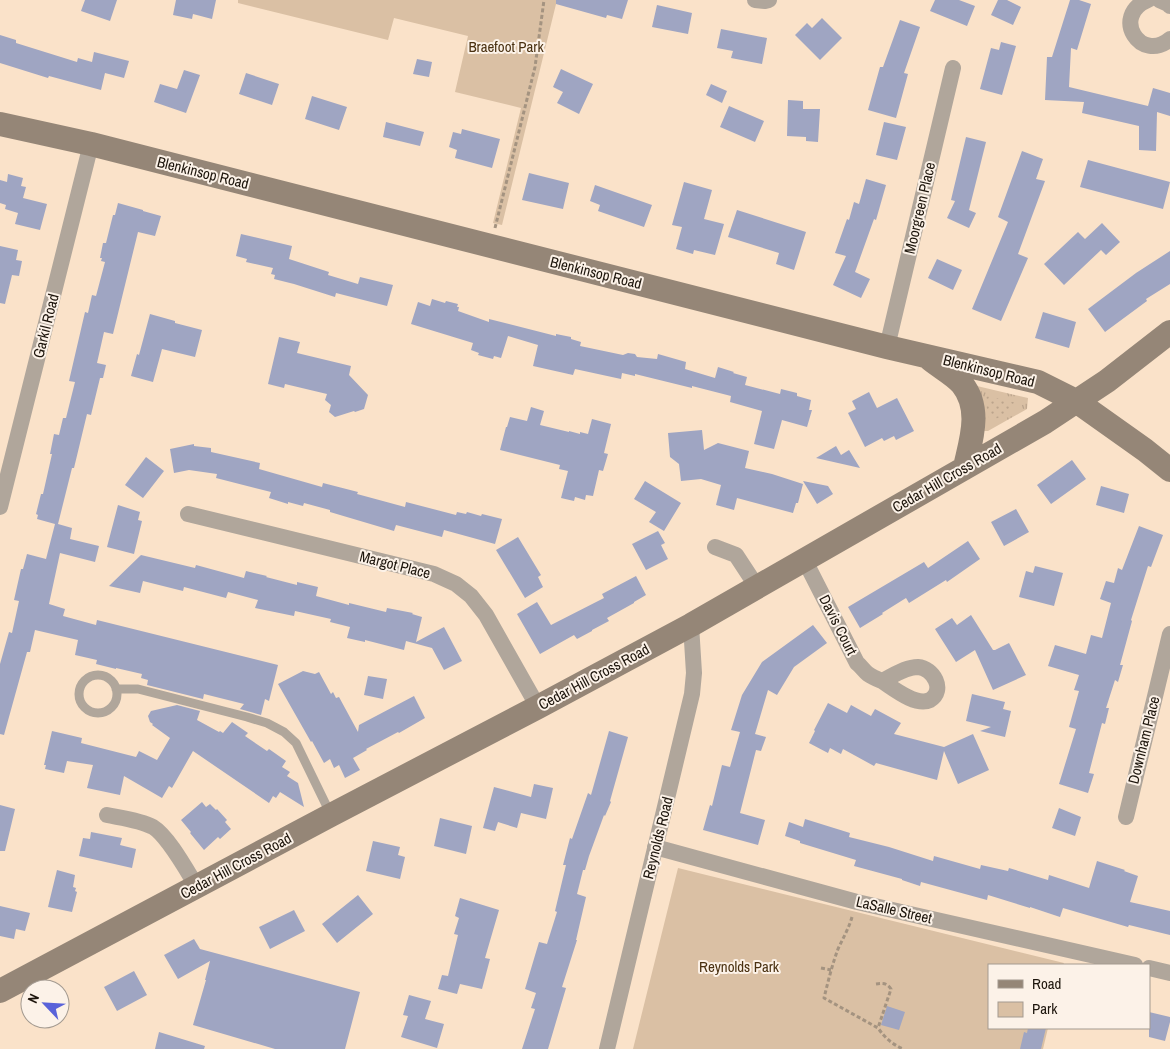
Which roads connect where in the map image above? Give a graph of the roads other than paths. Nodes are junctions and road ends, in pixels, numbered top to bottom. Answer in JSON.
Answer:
{"nodes":[{"id":1,"x":755,"y":0,"type":"edge"},
{"id":2,"x":769,"y":0,"type":"edge"},
{"id":3,"x":1148,"y":0,"type":"edge"},
{"id":4,"x":1159,"y":0,"type":"edge"},
{"id":5,"x":1170,"y":6,"type":"edge"},
{"id":6,"x":1170,"y":40,"type":"edge"},
{"id":7,"x":953,"y":68,"type":"dead end"},
{"id":8,"x":0,"y":124,"type":"edge"},
{"id":9,"x":91,"y":144,"type":"junction"},
{"id":10,"x":1170,"y":332,"type":"edge"},
{"id":11,"x":887,"y":347,"type":"junction"},
{"id":12,"x":924,"y":355,"type":"junction"},
{"id":13,"x":1076,"y":401,"type":"junction"},
{"id":14,"x":965,"y":467,"type":"junction"},
{"id":15,"x":1170,"y":470,"type":"edge"},
{"id":16,"x":0,"y":507,"type":"edge"},
{"id":17,"x":188,"y":514,"type":"dead end"},
{"id":18,"x":716,"y":547,"type":"dead end"},
{"id":19,"x":804,"y":559,"type":"junction"},
{"id":20,"x":757,"y":587,"type":"junction"},
{"id":21,"x":691,"y":624,"type":"junction"},
{"id":22,"x":1170,"y":634,"type":"edge"},
{"id":23,"x":882,"y":681,"type":"dead end"},
{"id":24,"x":116,"y":689,"type":"junction"},
{"id":25,"x":538,"y":707,"type":"junction"},
{"id":26,"x":107,"y":814,"type":"dead end"},
{"id":27,"x":331,"y":815,"type":"junction"},
{"id":28,"x":1126,"y":817,"type":"dead end"},
{"id":29,"x":655,"y":847,"type":"junction"},
{"id":30,"x":198,"y":886,"type":"junction"},
{"id":31,"x":1131,"y":964,"type":"edge"},
{"id":32,"x":1150,"y":968,"type":"edge"},
{"id":33,"x":1170,"y":973,"type":"edge"},
{"id":34,"x":0,"y":991,"type":"edge"},
{"id":35,"x":607,"y":1049,"type":"edge"}],
"edges":[{"from":1,"to":2,"type":"street"},
{"from":3,"to":6,"type":"street"},
{"from":4,"to":5,"type":"street"},
{"from":7,"to":11,"type":"street","name":"Moorgreen Place"},
{"from":8,"to":9,"type":"street","name":"Blenkinsop Road"},
{"from":9,"to":11,"type":"street","name":"Blenkinsop Road"},
{"from":9,"to":16,"type":"street","name":"Garkil Road"},
{"from":10,"to":13,"type":"street","name":"Cedar Hill Cross Road"},
{"from":11,"to":12,"type":"street","name":"Blenkinsop Road"},
{"from":12,"to":13,"type":"street","name":"Blenkinsop Road"},
{"from":12,"to":14,"type":"street"},
{"from":13,"to":14,"type":"street","name":"Cedar Hill Cross Road"},
{"from":13,"to":15,"type":"street","name":"Blenkinsop Road"},
{"from":14,"to":19,"type":"street","name":"Cedar Hill Cross Road"},
{"from":17,"to":25,"type":"street","name":"Margot Place"},
{"from":18,"to":20,"type":"street"},
{"from":19,"to":20,"type":"street","name":"Cedar Hill Cross Road"},
{"from":19,"to":23,"type":"street","name":"Davis Court"},
{"from":20,"to":21,"type":"street","name":"Cedar Hill Cross Road"},
{"from":21,"to":25,"type":"street","name":"Cedar Hill Cross Road"},
{"from":21,"to":29,"type":"street","name":"Reynolds Road"},
{"from":22,"to":28,"type":"street","name":"Downham Place"},
{"from":24,"to":24,"type":"lane"},
{"from":24,"to":27,"type":"lane"},
{"from":25,"to":27,"type":"street","name":"Cedar Hill Cross Road"},
{"from":26,"to":30,"type":"street"},
{"from":27,"to":30,"type":"street","name":"Cedar Hill Cross Road"},
{"from":29,"to":31,"type":"street","name":"LaSalle Street"},
{"from":29,"to":35,"type":"street","name":"Reynolds Road"},
{"from":30,"to":34,"type":"street","name":"Cedar Hill Cross Road"},
{"from":32,"to":33,"type":"street"}]}
